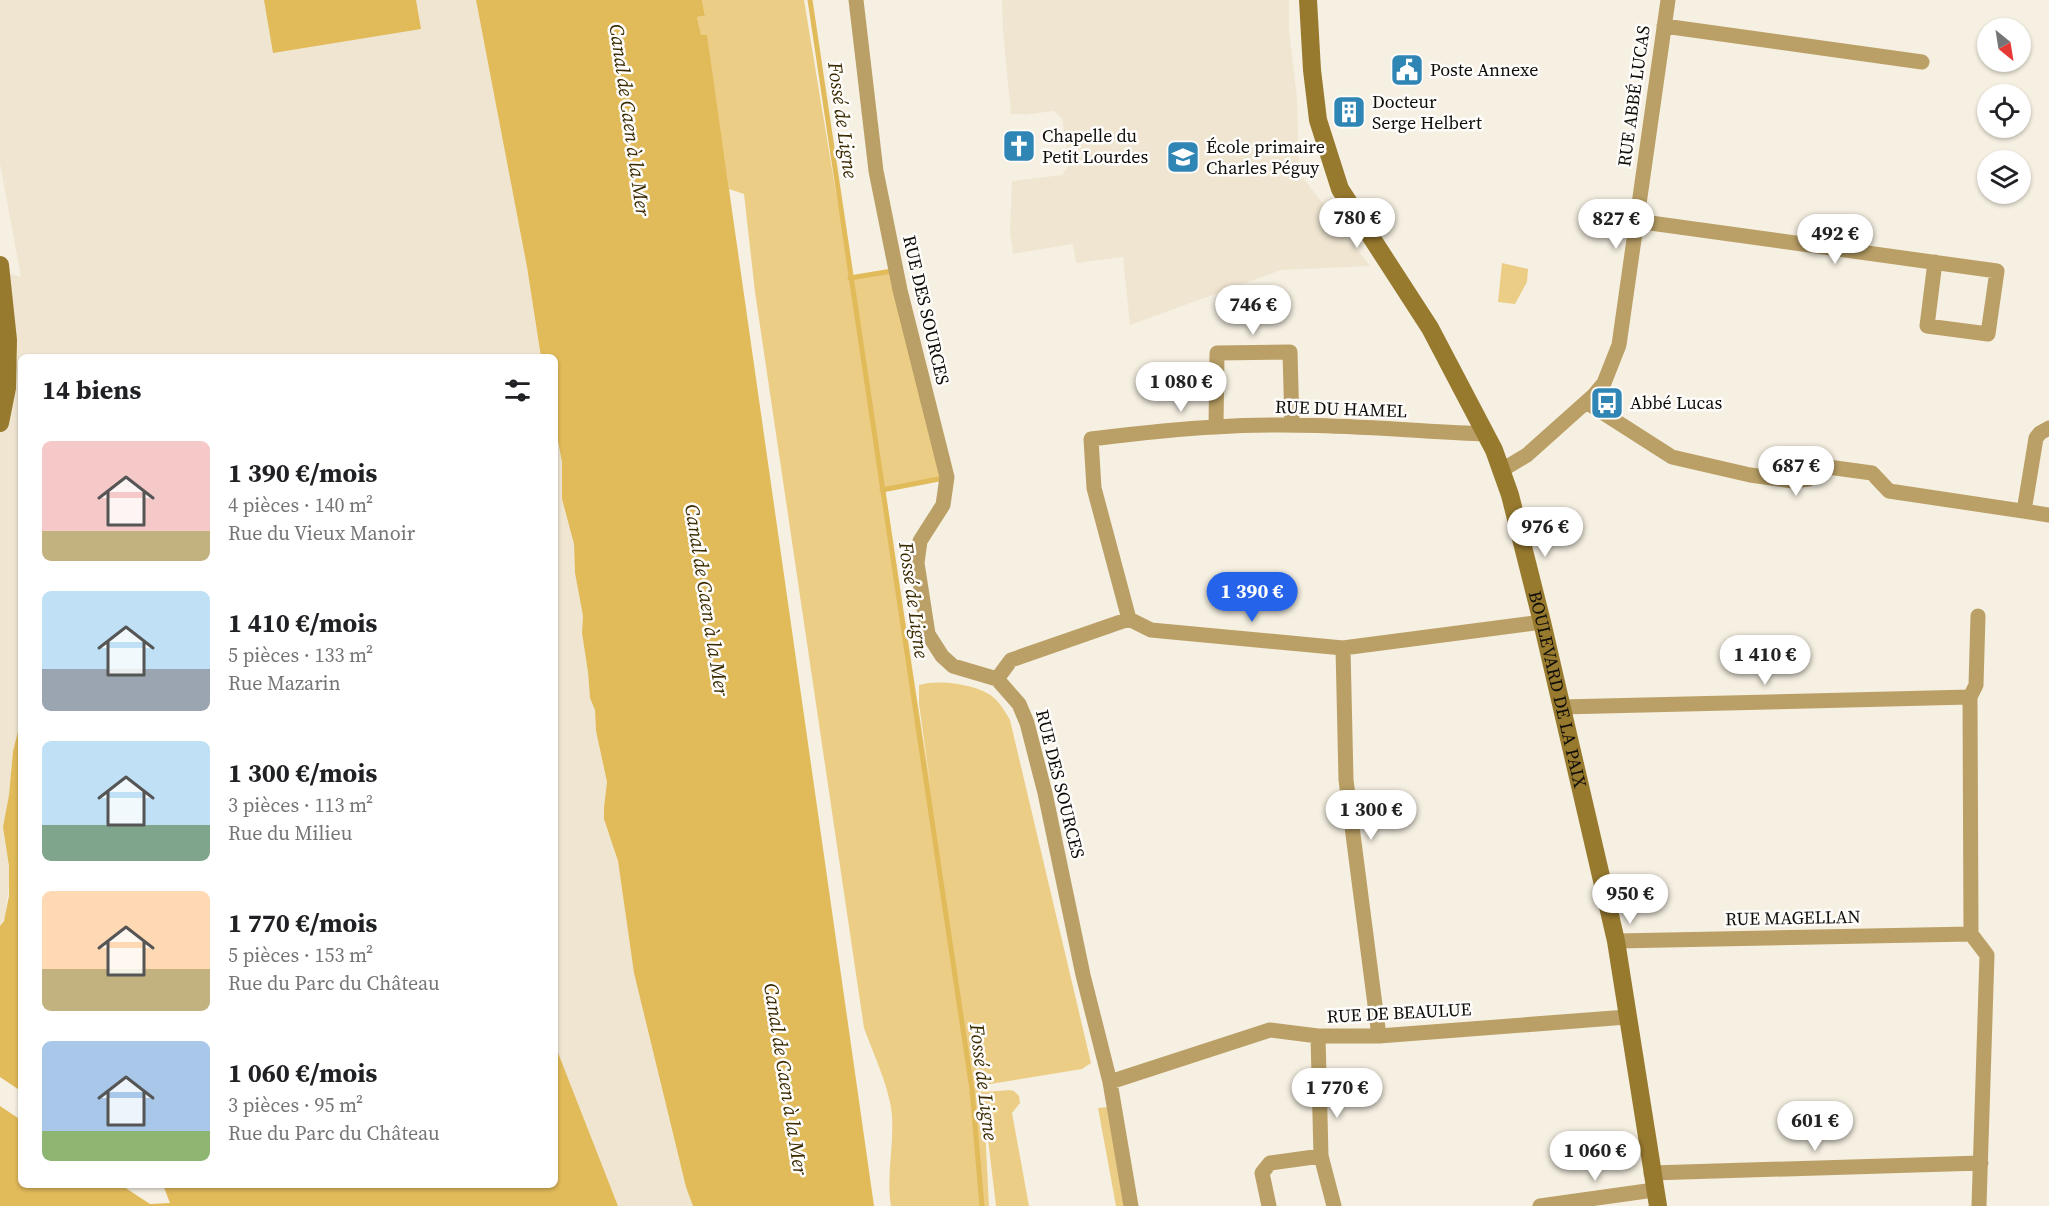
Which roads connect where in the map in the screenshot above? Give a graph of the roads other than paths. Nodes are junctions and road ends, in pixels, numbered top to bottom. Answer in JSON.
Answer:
{"nodes":[{"id":1,"x":856,"y":0,"type":"edge"},
{"id":2,"x":1308,"y":0,"type":"edge"},
{"id":3,"x":1668,"y":0,"type":"edge"},
{"id":4,"x":1664,"y":26,"type":"junction"},
{"id":5,"x":1923,"y":62,"type":"dead end"},
{"id":6,"x":1636,"y":221,"type":"junction"},
{"id":7,"x":1935,"y":262,"type":"junction"},
{"id":8,"x":0,"y":265,"type":"edge"},
{"id":9,"x":1586,"y":402,"type":"junction"},
{"id":10,"x":0,"y":423,"type":"edge"},
{"id":11,"x":1292,"y":425,"type":"junction"},
{"id":12,"x":1216,"y":426,"type":"junction"},
{"id":13,"x":2049,"y":428,"type":"edge"},
{"id":14,"x":1486,"y":434,"type":"junction"},
{"id":15,"x":1502,"y":470,"type":"junction"},
{"id":16,"x":2024,"y":511,"type":"junction"},
{"id":17,"x":2049,"y":515,"type":"edge"},
{"id":18,"x":1978,"y":616,"type":"dead end"},
{"id":19,"x":1129,"y":619,"type":"junction"},
{"id":20,"x":1542,"y":622,"type":"junction"},
{"id":21,"x":1343,"y":648,"type":"junction"},
{"id":22,"x":997,"y":679,"type":"junction"},
{"id":23,"x":1970,"y":698,"type":"junction"},
{"id":24,"x":1561,"y":707,"type":"junction"},
{"id":25,"x":1971,"y":934,"type":"junction"},
{"id":26,"x":1616,"y":942,"type":"junction"},
{"id":27,"x":1627,"y":1017,"type":"junction"},
{"id":28,"x":1318,"y":1036,"type":"junction"},
{"id":29,"x":1380,"y":1036,"type":"junction"},
{"id":30,"x":1110,"y":1082,"type":"junction"},
{"id":31,"x":1321,"y":1156,"type":"junction"},
{"id":32,"x":1981,"y":1163,"type":"junction"},
{"id":33,"x":1654,"y":1190,"type":"edge"},
{"id":34,"x":1131,"y":1206,"type":"edge"},
{"id":35,"x":1269,"y":1206,"type":"edge"},
{"id":36,"x":1334,"y":1206,"type":"edge"},
{"id":37,"x":1540,"y":1206,"type":"edge"},
{"id":38,"x":1979,"y":1206,"type":"edge"}],
"edges":[{"from":1,"to":22,"type":"street","name":"RUE DES SOURCES"},
{"from":2,"to":14,"type":"street","name":"BOULEVARD DE LA PAIX"},
{"from":3,"to":4,"type":"street","name":"RUE ABBÉ LUCAS"},
{"from":4,"to":5,"type":"street"},
{"from":4,"to":6,"type":"street","name":"RUE ABBÉ LUCAS"},
{"from":6,"to":7,"type":"street"},
{"from":6,"to":9,"type":"street","name":"RUE ABBÉ LUCAS"},
{"from":7,"to":7,"type":"street"},
{"from":8,"to":10,"type":"street"},
{"from":9,"to":15,"type":"street","name":"RUE ABBÉ LUCAS"},
{"from":9,"to":16,"type":"street"},
{"from":11,"to":12,"type":"street","name":"RUE DU HAMEL"},
{"from":11,"to":12,"type":"street"},
{"from":11,"to":14,"type":"street","name":"RUE DU HAMEL"},
{"from":12,"to":19,"type":"street","name":"RUE DU HAMEL"},
{"from":13,"to":16,"type":"street"},
{"from":14,"to":15,"type":"street","name":"BOULEVARD DE LA PAIX"},
{"from":15,"to":20,"type":"street","name":"BOULEVARD DE LA PAIX"},
{"from":16,"to":17,"type":"street"},
{"from":18,"to":23,"type":"street"},
{"from":19,"to":21,"type":"street"},
{"from":19,"to":22,"type":"street"},
{"from":20,"to":21,"type":"street"},
{"from":20,"to":24,"type":"street","name":"BOULEVARD DE LA PAIX"},
{"from":21,"to":29,"type":"street"},
{"from":22,"to":30,"type":"street","name":"RUE DES SOURCES"},
{"from":23,"to":24,"type":"street"},
{"from":23,"to":25,"type":"street"},
{"from":24,"to":26,"type":"street","name":"BOULEVARD DE LA PAIX"},
{"from":25,"to":26,"type":"street","name":"RUE MAGELLAN"},
{"from":25,"to":32,"type":"street"},
{"from":26,"to":27,"type":"street","name":"BOULEVARD DE LA PAIX"},
{"from":27,"to":29,"type":"street","name":"RUE DE BEAULUE"},
{"from":27,"to":33,"type":"street","name":"BOULEVARD DE LA PAIX"},
{"from":28,"to":29,"type":"street","name":"RUE DE BEAULUE"},
{"from":28,"to":30,"type":"street","name":"RUE DE BEAULUE"},
{"from":28,"to":31,"type":"street"},
{"from":30,"to":34,"type":"street","name":"RUE DES SOURCES"},
{"from":31,"to":35,"type":"street"},
{"from":31,"to":36,"type":"street"},
{"from":32,"to":33,"type":"street"},
{"from":32,"to":38,"type":"street"},
{"from":33,"to":37,"type":"street"}]}
